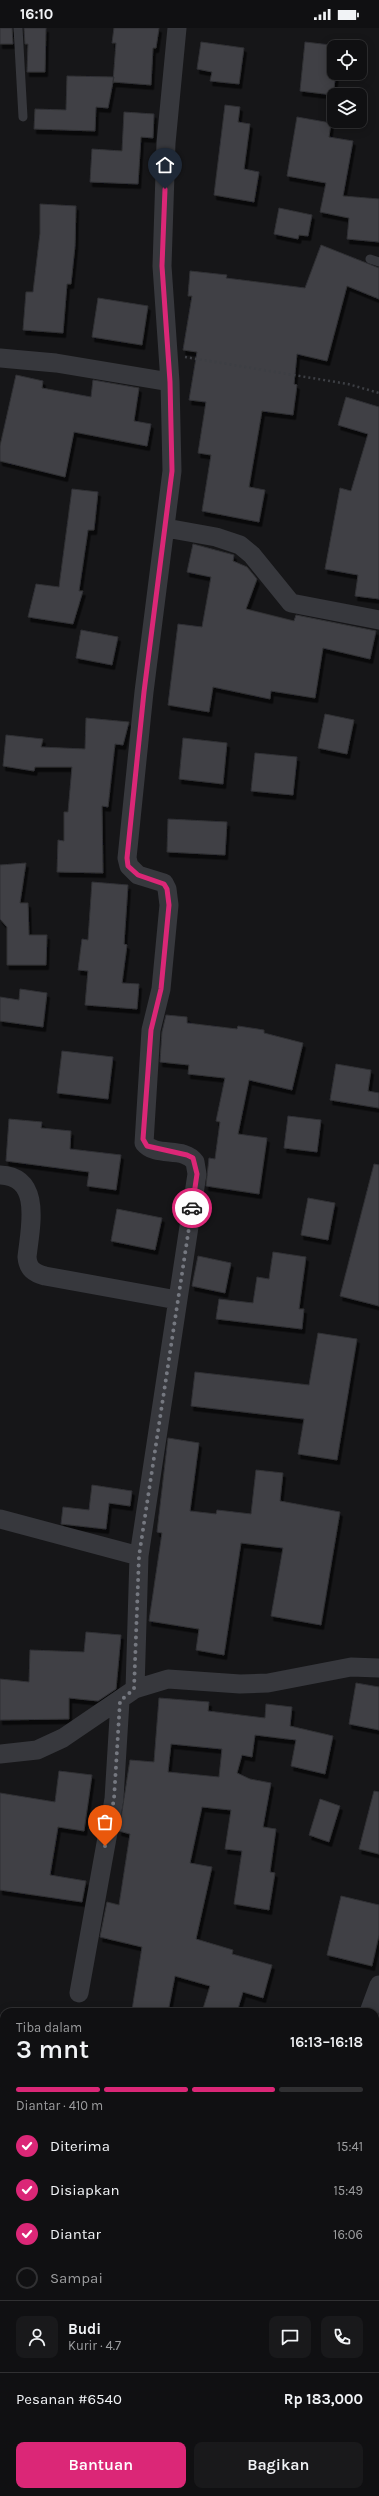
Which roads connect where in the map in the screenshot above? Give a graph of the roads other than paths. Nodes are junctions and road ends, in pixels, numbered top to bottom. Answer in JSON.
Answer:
{"nodes":[{"id":1,"x":18,"y":28,"type":"edge"},
{"id":2,"x":177,"y":28,"type":"edge"},
{"id":3,"x":23,"y":117,"type":"dead end"},
{"id":4,"x":0,"y":358,"type":"edge"},
{"id":5,"x":170,"y":382,"type":"junction"},
{"id":6,"x":166,"y":528,"type":"junction"},
{"id":7,"x":379,"y":620,"type":"edge"},
{"id":8,"x":0,"y":1174,"type":"edge"},
{"id":9,"x":176,"y":1300,"type":"junction"},
{"id":10,"x":0,"y":1519,"type":"edge"},
{"id":11,"x":139,"y":1556,"type":"junction"},
{"id":12,"x":379,"y":1668,"type":"edge"},
{"id":13,"x":134,"y":1689,"type":"junction"},
{"id":14,"x":120,"y":1701,"type":"junction"},
{"id":15,"x":0,"y":1754,"type":"edge"},
{"id":16,"x":379,"y":1985,"type":"edge"},
{"id":17,"x":79,"y":1993,"type":"dead end"},
{"id":18,"x":370,"y":2008,"type":"edge"}],
"edges":[{"from":1,"to":3,"type":"lane"},
{"from":2,"to":5,"type":"street"},
{"from":4,"to":5,"type":"street"},
{"from":5,"to":6,"type":"street"},
{"from":6,"to":7,"type":"street"},
{"from":6,"to":9,"type":"street"},
{"from":8,"to":9,"type":"street"},
{"from":9,"to":11,"type":"street"},
{"from":10,"to":11,"type":"street"},
{"from":11,"to":13,"type":"street"},
{"from":12,"to":13,"type":"street"},
{"from":13,"to":14,"type":"street"},
{"from":14,"to":15,"type":"street"},
{"from":14,"to":17,"type":"street"},
{"from":16,"to":18,"type":"street"}]}
